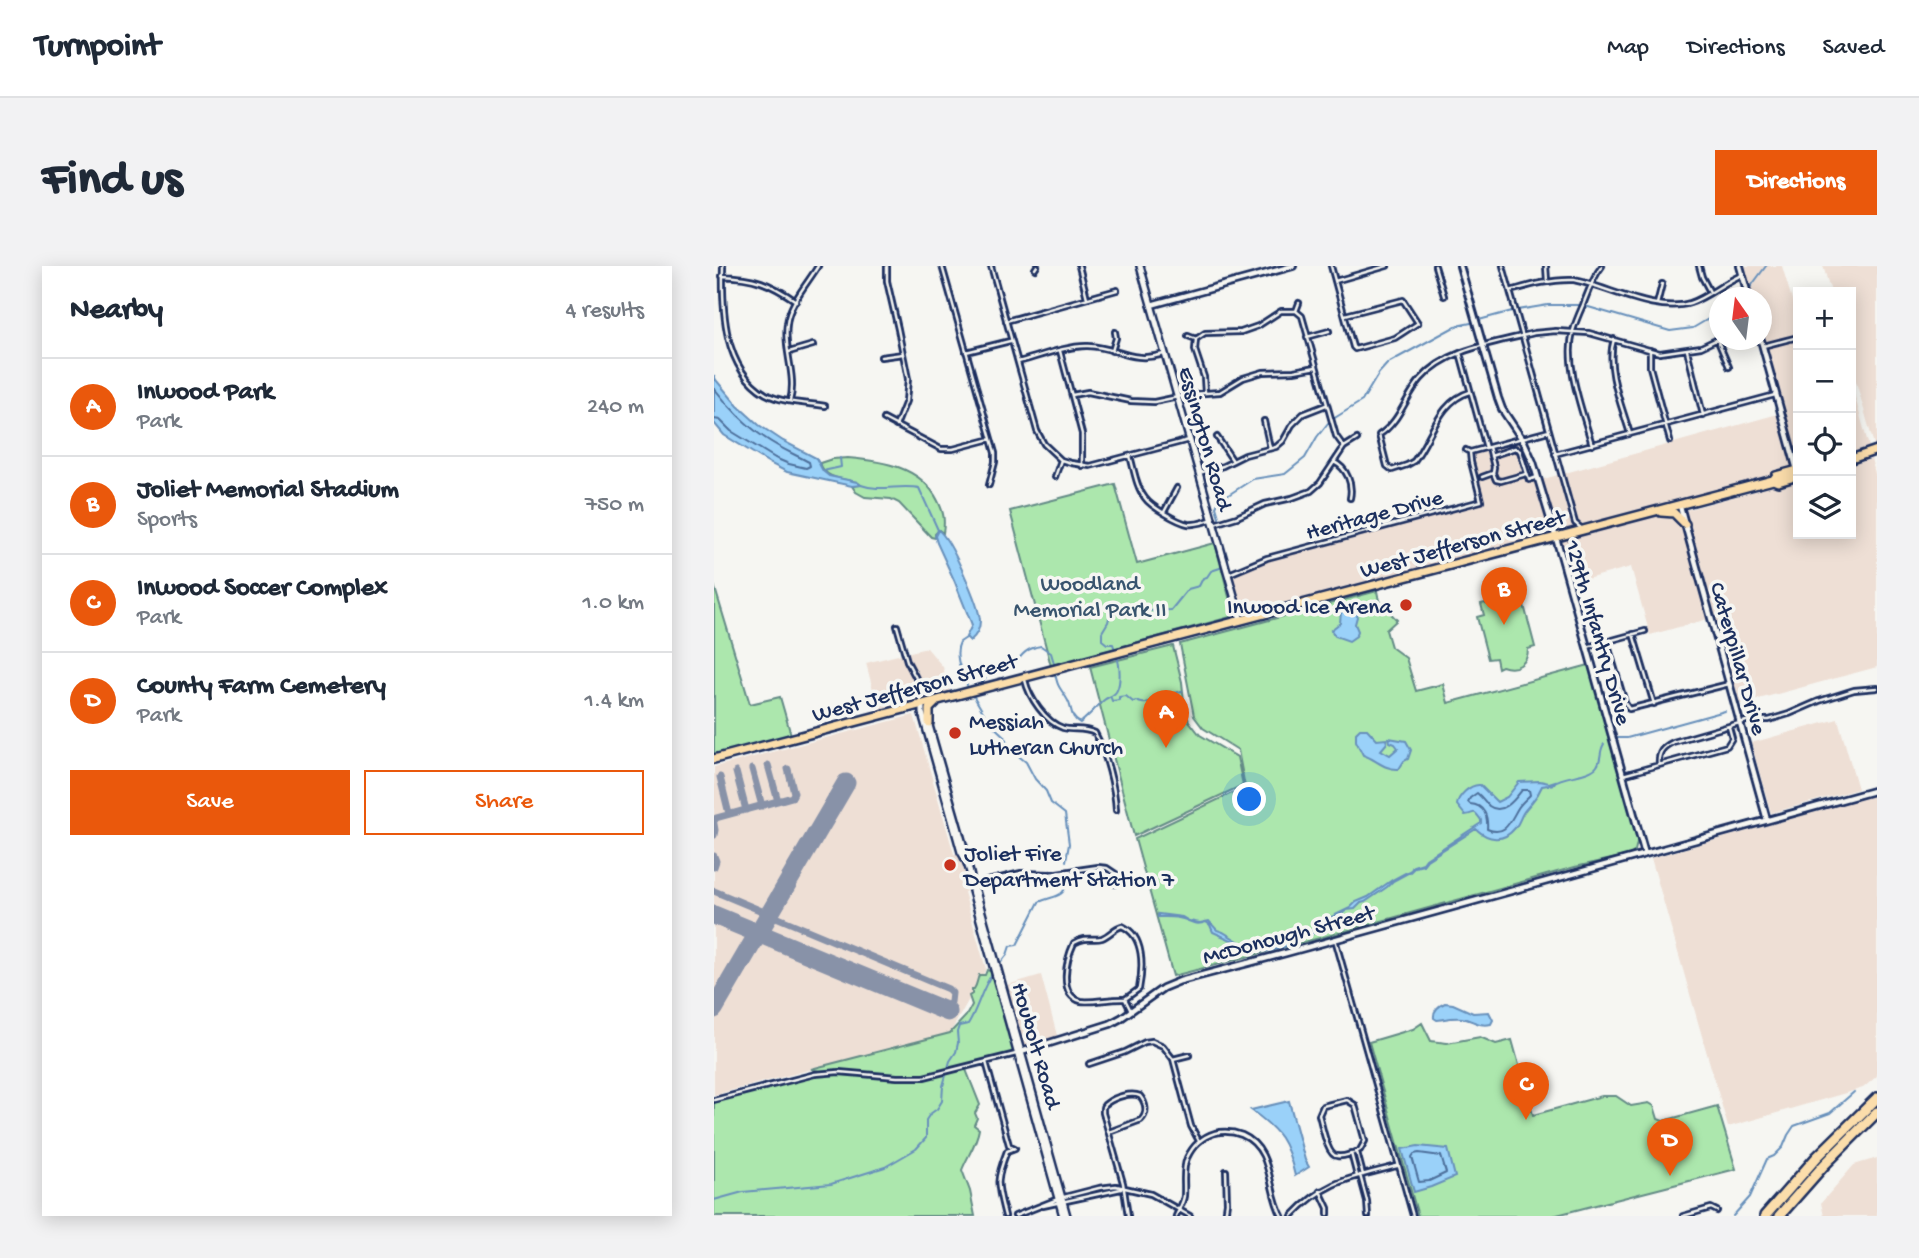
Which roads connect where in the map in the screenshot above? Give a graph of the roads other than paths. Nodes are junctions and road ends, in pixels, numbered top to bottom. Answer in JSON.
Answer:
{"nodes":[{"id":1,"x":723,"y":266,"type":"edge"},
{"id":2,"x":818,"y":266,"type":"edge"},
{"id":3,"x":887,"y":266,"type":"edge"},
{"id":4,"x":942,"y":266,"type":"edge"},
{"id":5,"x":991,"y":266,"type":"edge"},
{"id":6,"x":1079,"y":266,"type":"edge"},
{"id":7,"x":1140,"y":266,"type":"edge"},
{"id":8,"x":1293,"y":266,"type":"edge"},
{"id":9,"x":1331,"y":266,"type":"edge"},
{"id":10,"x":1387,"y":266,"type":"edge"},
{"id":11,"x":1435,"y":266,"type":"edge"},
{"id":12,"x":1460,"y":266,"type":"edge"},
{"id":13,"x":1503,"y":266,"type":"edge"},
{"id":14,"x":1546,"y":266,"type":"edge"},
{"id":15,"x":1602,"y":266,"type":"edge"},
{"id":16,"x":1699,"y":266,"type":"edge"},
{"id":17,"x":1740,"y":266,"type":"edge"},
{"id":18,"x":1742,"y":275,"type":"junction"},
{"id":19,"x":722,"y":276,"type":"junction"},
{"id":20,"x":1335,"y":281,"type":"junction"},
{"id":21,"x":1547,"y":281,"type":"junction"},
{"id":22,"x":1592,"y":284,"type":"junction"},
{"id":23,"x":1662,"y":285,"type":"dead end"},
{"id":24,"x":1718,"y":287,"type":"edge"},
{"id":25,"x":1746,"y":287,"type":"edge"},
{"id":26,"x":1117,"y":290,"type":"dead end"},
{"id":27,"x":1709,"y":290,"type":"edge"},
{"id":28,"x":1510,"y":291,"type":"junction"},
{"id":29,"x":1709,"y":293,"type":"edge"},
{"id":30,"x":1444,"y":296,"type":"dead end"},
{"id":31,"x":1087,"y":299,"type":"junction"},
{"id":32,"x":796,"y":301,"type":"junction"},
{"id":33,"x":1299,"y":303,"type":"dead end"},
{"id":34,"x":1151,"y":304,"type":"junction"},
{"id":35,"x":1657,"y":304,"type":"junction"},
{"id":36,"x":1296,"y":311,"type":"junction"},
{"id":37,"x":1345,"y":315,"type":"junction"},
{"id":38,"x":1006,"y":321,"type":"junction"},
{"id":39,"x":1329,"y":331,"type":"dead end"},
{"id":40,"x":1115,"y":332,"type":"dead end"},
{"id":41,"x":1573,"y":332,"type":"junction"},
{"id":42,"x":1188,"y":336,"type":"dead end"},
{"id":43,"x":1522,"y":336,"type":"junction"},
{"id":44,"x":1307,"y":337,"type":"junction"},
{"id":45,"x":1793,"y":338,"type":"edge"},
{"id":46,"x":1614,"y":339,"type":"junction"},
{"id":47,"x":1196,"y":340,"type":"junction"},
{"id":48,"x":1012,"y":341,"type":"junction"},
{"id":49,"x":1709,"y":343,"type":"edge"},
{"id":50,"x":1772,"y":344,"type":"edge"},
{"id":51,"x":813,"y":345,"type":"dead end"},
{"id":52,"x":1482,"y":347,"type":"junction"},
{"id":53,"x":1650,"y":350,"type":"junction"},
{"id":54,"x":1686,"y":350,"type":"junction"},
{"id":55,"x":1722,"y":350,"type":"edge"},
{"id":56,"x":1764,"y":350,"type":"edge"},
{"id":57,"x":1060,"y":351,"type":"junction"},
{"id":58,"x":1112,"y":351,"type":"junction"},
{"id":59,"x":789,"y":352,"type":"junction"},
{"id":60,"x":966,"y":352,"type":"junction"},
{"id":61,"x":1460,"y":353,"type":"junction"},
{"id":62,"x":903,"y":354,"type":"junction"},
{"id":63,"x":1165,"y":354,"type":"junction"},
{"id":64,"x":881,"y":357,"type":"dead end"},
{"id":65,"x":1017,"y":362,"type":"junction"},
{"id":66,"x":1316,"y":367,"type":"junction"},
{"id":67,"x":1729,"y":367,"type":"dead end"},
{"id":68,"x":1470,"y":392,"type":"junction"},
{"id":69,"x":1205,"y":393,"type":"junction"},
{"id":70,"x":1776,"y":394,"type":"junction"},
{"id":71,"x":1072,"y":395,"type":"junction"},
{"id":72,"x":1177,"y":397,"type":"junction"},
{"id":73,"x":790,"y":401,"type":"junction"},
{"id":74,"x":1326,"y":405,"type":"junction"},
{"id":75,"x":825,"y":406,"type":"dead end"},
{"id":76,"x":1703,"y":415,"type":"junction"},
{"id":77,"x":884,"y":419,"type":"dead end"},
{"id":78,"x":1264,"y":421,"type":"dead end"},
{"id":79,"x":897,"y":425,"type":"junction"},
{"id":80,"x":1666,"y":425,"type":"junction"},
{"id":81,"x":1549,"y":430,"type":"junction"},
{"id":82,"x":1630,"y":435,"type":"junction"},
{"id":83,"x":1217,"y":437,"type":"dead end"},
{"id":84,"x":1522,"y":438,"type":"junction"},
{"id":85,"x":991,"y":439,"type":"junction"},
{"id":86,"x":1357,"y":439,"type":"dead end"},
{"id":87,"x":1189,"y":440,"type":"junction"},
{"id":88,"x":1670,"y":441,"type":"dead end"},
{"id":89,"x":1592,"y":445,"type":"junction"},
{"id":90,"x":1344,"y":447,"type":"junction"},
{"id":91,"x":1270,"y":448,"type":"junction"},
{"id":92,"x":1487,"y":448,"type":"junction"},
{"id":93,"x":1877,"y":449,"type":"edge"},
{"id":94,"x":1555,"y":454,"type":"junction"},
{"id":95,"x":1793,"y":455,"type":"edge"},
{"id":96,"x":1856,"y":455,"type":"edge"},
{"id":97,"x":1130,"y":456,"type":"junction"},
{"id":98,"x":1491,"y":456,"type":"junction"},
{"id":99,"x":1061,"y":460,"type":"junction"},
{"id":100,"x":1233,"y":461,"type":"junction"},
{"id":101,"x":1334,"y":462,"type":"junction"},
{"id":102,"x":1082,"y":466,"type":"junction"},
{"id":103,"x":1199,"y":473,"type":"junction"},
{"id":104,"x":1493,"y":473,"type":"junction"},
{"id":105,"x":1527,"y":473,"type":"junction"},
{"id":106,"x":1793,"y":473,"type":"edge"},
{"id":107,"x":1055,"y":477,"type":"dead end"},
{"id":108,"x":1482,"y":477,"type":"dead end"},
{"id":109,"x":1537,"y":477,"type":"junction"},
{"id":110,"x":989,"y":485,"type":"dead end"},
{"id":111,"x":1177,"y":488,"type":"dead end"},
{"id":112,"x":1350,"y":498,"type":"dead end"},
{"id":113,"x":1697,"y":501,"type":"junction"},
{"id":114,"x":1680,"y":506,"type":"junction"},
{"id":115,"x":1164,"y":512,"type":"junction"},
{"id":116,"x":1657,"y":512,"type":"junction"},
{"id":117,"x":1213,"y":522,"type":"junction"},
{"id":118,"x":1575,"y":523,"type":"junction"},
{"id":119,"x":1685,"y":524,"type":"junction"},
{"id":120,"x":1584,"y":530,"type":"junction"},
{"id":121,"x":1572,"y":534,"type":"junction"},
{"id":122,"x":1555,"y":538,"type":"junction"},
{"id":123,"x":1229,"y":574,"type":"junction"},
{"id":124,"x":1241,"y":620,"type":"junction"},
{"id":125,"x":897,"y":626,"type":"dead end"},
{"id":126,"x":1645,"y":631,"type":"dead end"},
{"id":127,"x":1633,"y":634,"type":"junction"},
{"id":128,"x":1607,"y":642,"type":"junction"},
{"id":129,"x":1587,"y":647,"type":"junction"},
{"id":130,"x":1024,"y":677,"type":"junction"},
{"id":131,"x":1729,"y":684,"type":"junction"},
{"id":132,"x":1877,"y":688,"type":"edge"},
{"id":133,"x":940,"y":700,"type":"junction"},
{"id":134,"x":1654,"y":704,"type":"junction"},
{"id":135,"x":922,"y":705,"type":"junction"},
{"id":136,"x":929,"y":723,"type":"junction"},
{"id":137,"x":1740,"y":723,"type":"junction"},
{"id":138,"x":1729,"y":727,"type":"junction"},
{"id":139,"x":714,"y":759,"type":"edge"},
{"id":140,"x":1659,"y":764,"type":"junction"},
{"id":141,"x":1623,"y":775,"type":"junction"},
{"id":142,"x":1877,"y":790,"type":"edge"},
{"id":143,"x":1116,"y":810,"type":"dead end"},
{"id":144,"x":1767,"y":820,"type":"junction"},
{"id":145,"x":1645,"y":854,"type":"junction"},
{"id":146,"x":964,"y":857,"type":"junction"},
{"id":147,"x":1115,"y":884,"type":"dead end"},
{"id":148,"x":972,"y":885,"type":"junction"},
{"id":149,"x":1335,"y":939,"type":"junction"},
{"id":150,"x":1125,"y":999,"type":"junction"},
{"id":151,"x":1131,"y":1011,"type":"junction"},
{"id":152,"x":1019,"y":1053,"type":"junction"},
{"id":153,"x":1189,"y":1055,"type":"dead end"},
{"id":154,"x":1173,"y":1059,"type":"junction"},
{"id":155,"x":986,"y":1061,"type":"junction"},
{"id":156,"x":1089,"y":1064,"type":"dead end"},
{"id":157,"x":1877,"y":1098,"type":"edge"},
{"id":158,"x":714,"y":1100,"type":"edge"},
{"id":159,"x":1877,"y":1112,"type":"edge"},
{"id":160,"x":1109,"y":1132,"type":"junction"},
{"id":161,"x":1199,"y":1141,"type":"junction"},
{"id":162,"x":1354,"y":1153,"type":"junction"},
{"id":163,"x":1398,"y":1166,"type":"junction"},
{"id":164,"x":1226,"y":1171,"type":"dead end"},
{"id":165,"x":1360,"y":1175,"type":"junction"},
{"id":166,"x":1124,"y":1188,"type":"junction"},
{"id":167,"x":1320,"y":1191,"type":"junction"},
{"id":168,"x":1061,"y":1201,"type":"junction"},
{"id":169,"x":1180,"y":1210,"type":"junction"},
{"id":170,"x":1717,"y":1211,"type":"dead end"},
{"id":171,"x":1328,"y":1214,"type":"dead end"},
{"id":172,"x":1692,"y":1215,"type":"edge"},
{"id":173,"x":1005,"y":1216,"type":"edge"},
{"id":174,"x":1015,"y":1216,"type":"edge"},
{"id":175,"x":1065,"y":1216,"type":"edge"},
{"id":176,"x":1128,"y":1216,"type":"edge"},
{"id":177,"x":1176,"y":1216,"type":"edge"},
{"id":178,"x":1190,"y":1216,"type":"edge"},
{"id":179,"x":1225,"y":1216,"type":"edge"},
{"id":180,"x":1282,"y":1216,"type":"edge"},
{"id":181,"x":1292,"y":1216,"type":"edge"},
{"id":182,"x":1368,"y":1216,"type":"edge"},
{"id":183,"x":1413,"y":1216,"type":"edge"},
{"id":184,"x":1683,"y":1216,"type":"edge"},
{"id":185,"x":1765,"y":1216,"type":"edge"},
{"id":186,"x":1779,"y":1216,"type":"edge"}],
"edges":[{"from":1,"to":19,"type":"street"},
{"from":2,"to":32,"type":"street"},
{"from":3,"to":62,"type":"street"},
{"from":4,"to":60,"type":"street"},
{"from":5,"to":38,"type":"street"},
{"from":6,"to":31,"type":"street"},
{"from":7,"to":34,"type":"main road","name":"Essington Road"},
{"from":8,"to":34,"type":"street"},
{"from":9,"to":20,"type":"street"},
{"from":10,"to":20,"type":"street"},
{"from":11,"to":30,"type":"street"},
{"from":12,"to":52,"type":"street","name":"129th Infantry Drive"},
{"from":13,"to":28,"type":"street"},
{"from":14,"to":21,"type":"street"},
{"from":15,"to":22,"type":"street"},
{"from":16,"to":27,"type":"street"},
{"from":17,"to":18,"type":"street"},
{"from":18,"to":24,"type":"street"},
{"from":18,"to":25,"type":"street"},
{"from":19,"to":32,"type":"street"},
{"from":19,"to":73,"type":"street"},
{"from":20,"to":37,"type":"street"},
{"from":21,"to":22,"type":"street"},
{"from":21,"to":28,"type":"street"},
{"from":22,"to":35,"type":"street"},
{"from":22,"to":41,"type":"street"},
{"from":23,"to":35,"type":"street"},
{"from":26,"to":31,"type":"street"},
{"from":28,"to":43,"type":"street"},
{"from":29,"to":35,"type":"street"},
{"from":31,"to":38,"type":"street"},
{"from":32,"to":59,"type":"street"},
{"from":33,"to":36,"type":"street"},
{"from":34,"to":63,"type":"main road","name":"Essington Road"},
{"from":36,"to":44,"type":"street"},
{"from":36,"to":47,"type":"street"},
{"from":37,"to":37,"type":"street"},
{"from":38,"to":48,"type":"street"},
{"from":39,"to":44,"type":"street"},
{"from":40,"to":58,"type":"street"},
{"from":41,"to":43,"type":"street"},
{"from":41,"to":46,"type":"street"},
{"from":41,"to":89,"type":"street"},
{"from":42,"to":47,"type":"street"},
{"from":43,"to":52,"type":"street"},
{"from":43,"to":81,"type":"street"},
{"from":44,"to":66,"type":"street"},
{"from":45,"to":50,"type":"street"},
{"from":46,"to":53,"type":"street"},
{"from":46,"to":82,"type":"street"},
{"from":47,"to":69,"type":"street"},
{"from":48,"to":60,"type":"street"},
{"from":48,"to":65,"type":"street"},
{"from":49,"to":54,"type":"street"},
{"from":51,"to":59,"type":"street"},
{"from":52,"to":61,"type":"street"},
{"from":52,"to":84,"type":"street","name":"129th Infantry Drive"},
{"from":53,"to":54,"type":"street"},
{"from":53,"to":80,"type":"street"},
{"from":54,"to":76,"type":"street"},
{"from":55,"to":67,"type":"street"},
{"from":56,"to":70,"type":"street"},
{"from":57,"to":58,"type":"street"},
{"from":57,"to":65,"type":"street"},
{"from":57,"to":71,"type":"street"},
{"from":58,"to":63,"type":"street"},
{"from":59,"to":73,"type":"street"},
{"from":60,"to":85,"type":"street"},
{"from":61,"to":68,"type":"street"},
{"from":61,"to":68,"type":"street"},
{"from":62,"to":64,"type":"street"},
{"from":62,"to":79,"type":"street"},
{"from":63,"to":72,"type":"main road","name":"Essington Road"},
{"from":65,"to":99,"type":"street"},
{"from":66,"to":69,"type":"street"},
{"from":66,"to":74,"type":"street"},
{"from":68,"to":92,"type":"street"},
{"from":69,"to":72,"type":"street"},
{"from":70,"to":76,"type":"street"},
{"from":70,"to":95,"type":"street"},
{"from":71,"to":72,"type":"street"},
{"from":71,"to":102,"type":"street"},
{"from":72,"to":87,"type":"main road","name":"Essington Road"},
{"from":73,"to":75,"type":"street"},
{"from":74,"to":90,"type":"street"},
{"from":74,"to":91,"type":"street"},
{"from":76,"to":80,"type":"street"},
{"from":77,"to":79,"type":"street"},
{"from":78,"to":91,"type":"street"},
{"from":79,"to":85,"type":"street"},
{"from":80,"to":82,"type":"street"},
{"from":80,"to":88,"type":"street"},
{"from":81,"to":84,"type":"street"},
{"from":81,"to":94,"type":"street"},
{"from":82,"to":89,"type":"street"},
{"from":83,"to":100,"type":"street"},
{"from":84,"to":92,"type":"street"},
{"from":84,"to":109,"type":"street","name":"129th Infantry Drive"},
{"from":85,"to":110,"type":"street"},
{"from":86,"to":90,"type":"street"},
{"from":87,"to":97,"type":"street"},
{"from":87,"to":103,"type":"main road","name":"Essington Road"},
{"from":89,"to":94,"type":"street"},
{"from":90,"to":101,"type":"street"},
{"from":91,"to":100,"type":"street"},
{"from":92,"to":98,"type":"street"},
{"from":92,"to":123,"type":"street","name":"Heritage Drive"},
{"from":93,"to":96,"type":"main road"},
{"from":94,"to":118,"type":"street"},
{"from":97,"to":102,"type":"street"},
{"from":97,"to":115,"type":"street"},
{"from":98,"to":104,"type":"street"},
{"from":98,"to":105,"type":"street"},
{"from":99,"to":102,"type":"street"},
{"from":99,"to":107,"type":"street"},
{"from":100,"to":103,"type":"street"},
{"from":101,"to":112,"type":"street"},
{"from":101,"to":117,"type":"street"},
{"from":103,"to":117,"type":"main road","name":"Essington Road"},
{"from":104,"to":105,"type":"street"},
{"from":104,"to":108,"type":"street"},
{"from":105,"to":109,"type":"street"},
{"from":106,"to":113,"type":"main road","name":"West Jefferson Street"},
{"from":109,"to":122,"type":"street","name":"129th Infantry Drive"},
{"from":111,"to":115,"type":"street"},
{"from":113,"to":114,"type":"main road","name":"West Jefferson Street"},
{"from":113,"to":119,"type":"main road"},
{"from":114,"to":116,"type":"main road","name":"West Jefferson Street"},
{"from":114,"to":119,"type":"street","name":"Caterpillar Drive"},
{"from":115,"to":117,"type":"street"},
{"from":116,"to":119,"type":"main road"},
{"from":116,"to":120,"type":"main road","name":"West Jefferson Street"},
{"from":117,"to":123,"type":"main road","name":"Essington Road"},
{"from":118,"to":120,"type":"street"},
{"from":118,"to":121,"type":"street"},
{"from":119,"to":131,"type":"street","name":"Caterpillar Drive"},
{"from":120,"to":121,"type":"main road","name":"West Jefferson Street"},
{"from":121,"to":122,"type":"main road","name":"West Jefferson Street"},
{"from":122,"to":124,"type":"main road","name":"West Jefferson Street"},
{"from":122,"to":129,"type":"street","name":"129th Infantry Drive"},
{"from":123,"to":124,"type":"main road","name":"Essington Road"},
{"from":124,"to":130,"type":"main road","name":"West Jefferson Street"},
{"from":125,"to":135,"type":"street","name":"Houbolt Road"},
{"from":126,"to":127,"type":"street"},
{"from":127,"to":128,"type":"street"},
{"from":127,"to":134,"type":"street"},
{"from":128,"to":129,"type":"street"},
{"from":128,"to":134,"type":"street"},
{"from":129,"to":141,"type":"street","name":"129th Infantry Drive"},
{"from":130,"to":133,"type":"main road","name":"West Jefferson Street"},
{"from":130,"to":143,"type":"street"},
{"from":131,"to":134,"type":"street"},
{"from":131,"to":137,"type":"street","name":"Caterpillar Drive"},
{"from":132,"to":137,"type":"street"},
{"from":133,"to":135,"type":"main road","name":"West Jefferson Street"},
{"from":133,"to":136,"type":"main road"},
{"from":135,"to":136,"type":"main road","name":"Houbolt Road"},
{"from":135,"to":139,"type":"main road","name":"West Jefferson Street"},
{"from":135,"to":146,"type":"main road","name":"Houbolt Road"},
{"from":136,"to":146,"type":"main road","name":"Houbolt Road"},
{"from":137,"to":138,"type":"street"},
{"from":137,"to":144,"type":"street","name":"Caterpillar Drive"},
{"from":138,"to":140,"type":"street"},
{"from":138,"to":140,"type":"street"},
{"from":140,"to":141,"type":"street"},
{"from":141,"to":145,"type":"street","name":"129th Infantry Drive"},
{"from":142,"to":144,"type":"street","name":"McDonough Street"},
{"from":144,"to":145,"type":"street","name":"McDonough Street"},
{"from":145,"to":149,"type":"street","name":"McDonough Street"},
{"from":146,"to":148,"type":"main road","name":"Houbolt Road"},
{"from":147,"to":148,"type":"street"},
{"from":148,"to":152,"type":"main road","name":"Houbolt Road"},
{"from":149,"to":151,"type":"street","name":"McDonough Street"},
{"from":149,"to":163,"type":"street"},
{"from":150,"to":150,"type":"street"},
{"from":150,"to":151,"type":"street"},
{"from":151,"to":152,"type":"street","name":"McDonough Street"},
{"from":152,"to":155,"type":"street","name":"McDonough Street"},
{"from":152,"to":168,"type":"main road","name":"Houbolt Road"},
{"from":153,"to":154,"type":"street"},
{"from":154,"to":156,"type":"street"},
{"from":154,"to":161,"type":"street"},
{"from":155,"to":158,"type":"street","name":"McDonough Street"},
{"from":155,"to":173,"type":"street"},
{"from":157,"to":185,"type":"highway"},
{"from":159,"to":186,"type":"highway"},
{"from":160,"to":160,"type":"street"},
{"from":160,"to":166,"type":"street"},
{"from":161,"to":169,"type":"street"},
{"from":161,"to":180,"type":"street"},
{"from":162,"to":162,"type":"street"},
{"from":162,"to":165,"type":"street"},
{"from":163,"to":165,"type":"street"},
{"from":163,"to":183,"type":"street"},
{"from":164,"to":179,"type":"street"},
{"from":165,"to":167,"type":"street"},
{"from":165,"to":182,"type":"street"},
{"from":166,"to":168,"type":"street"},
{"from":166,"to":169,"type":"street"},
{"from":166,"to":176,"type":"street"},
{"from":167,"to":171,"type":"street"},
{"from":167,"to":181,"type":"street"},
{"from":168,"to":174,"type":"street"},
{"from":168,"to":175,"type":"main road","name":"Houbolt Road"},
{"from":169,"to":177,"type":"street"},
{"from":169,"to":178,"type":"street"},
{"from":170,"to":172,"type":"street"},
{"from":172,"to":184,"type":"street"}]}
